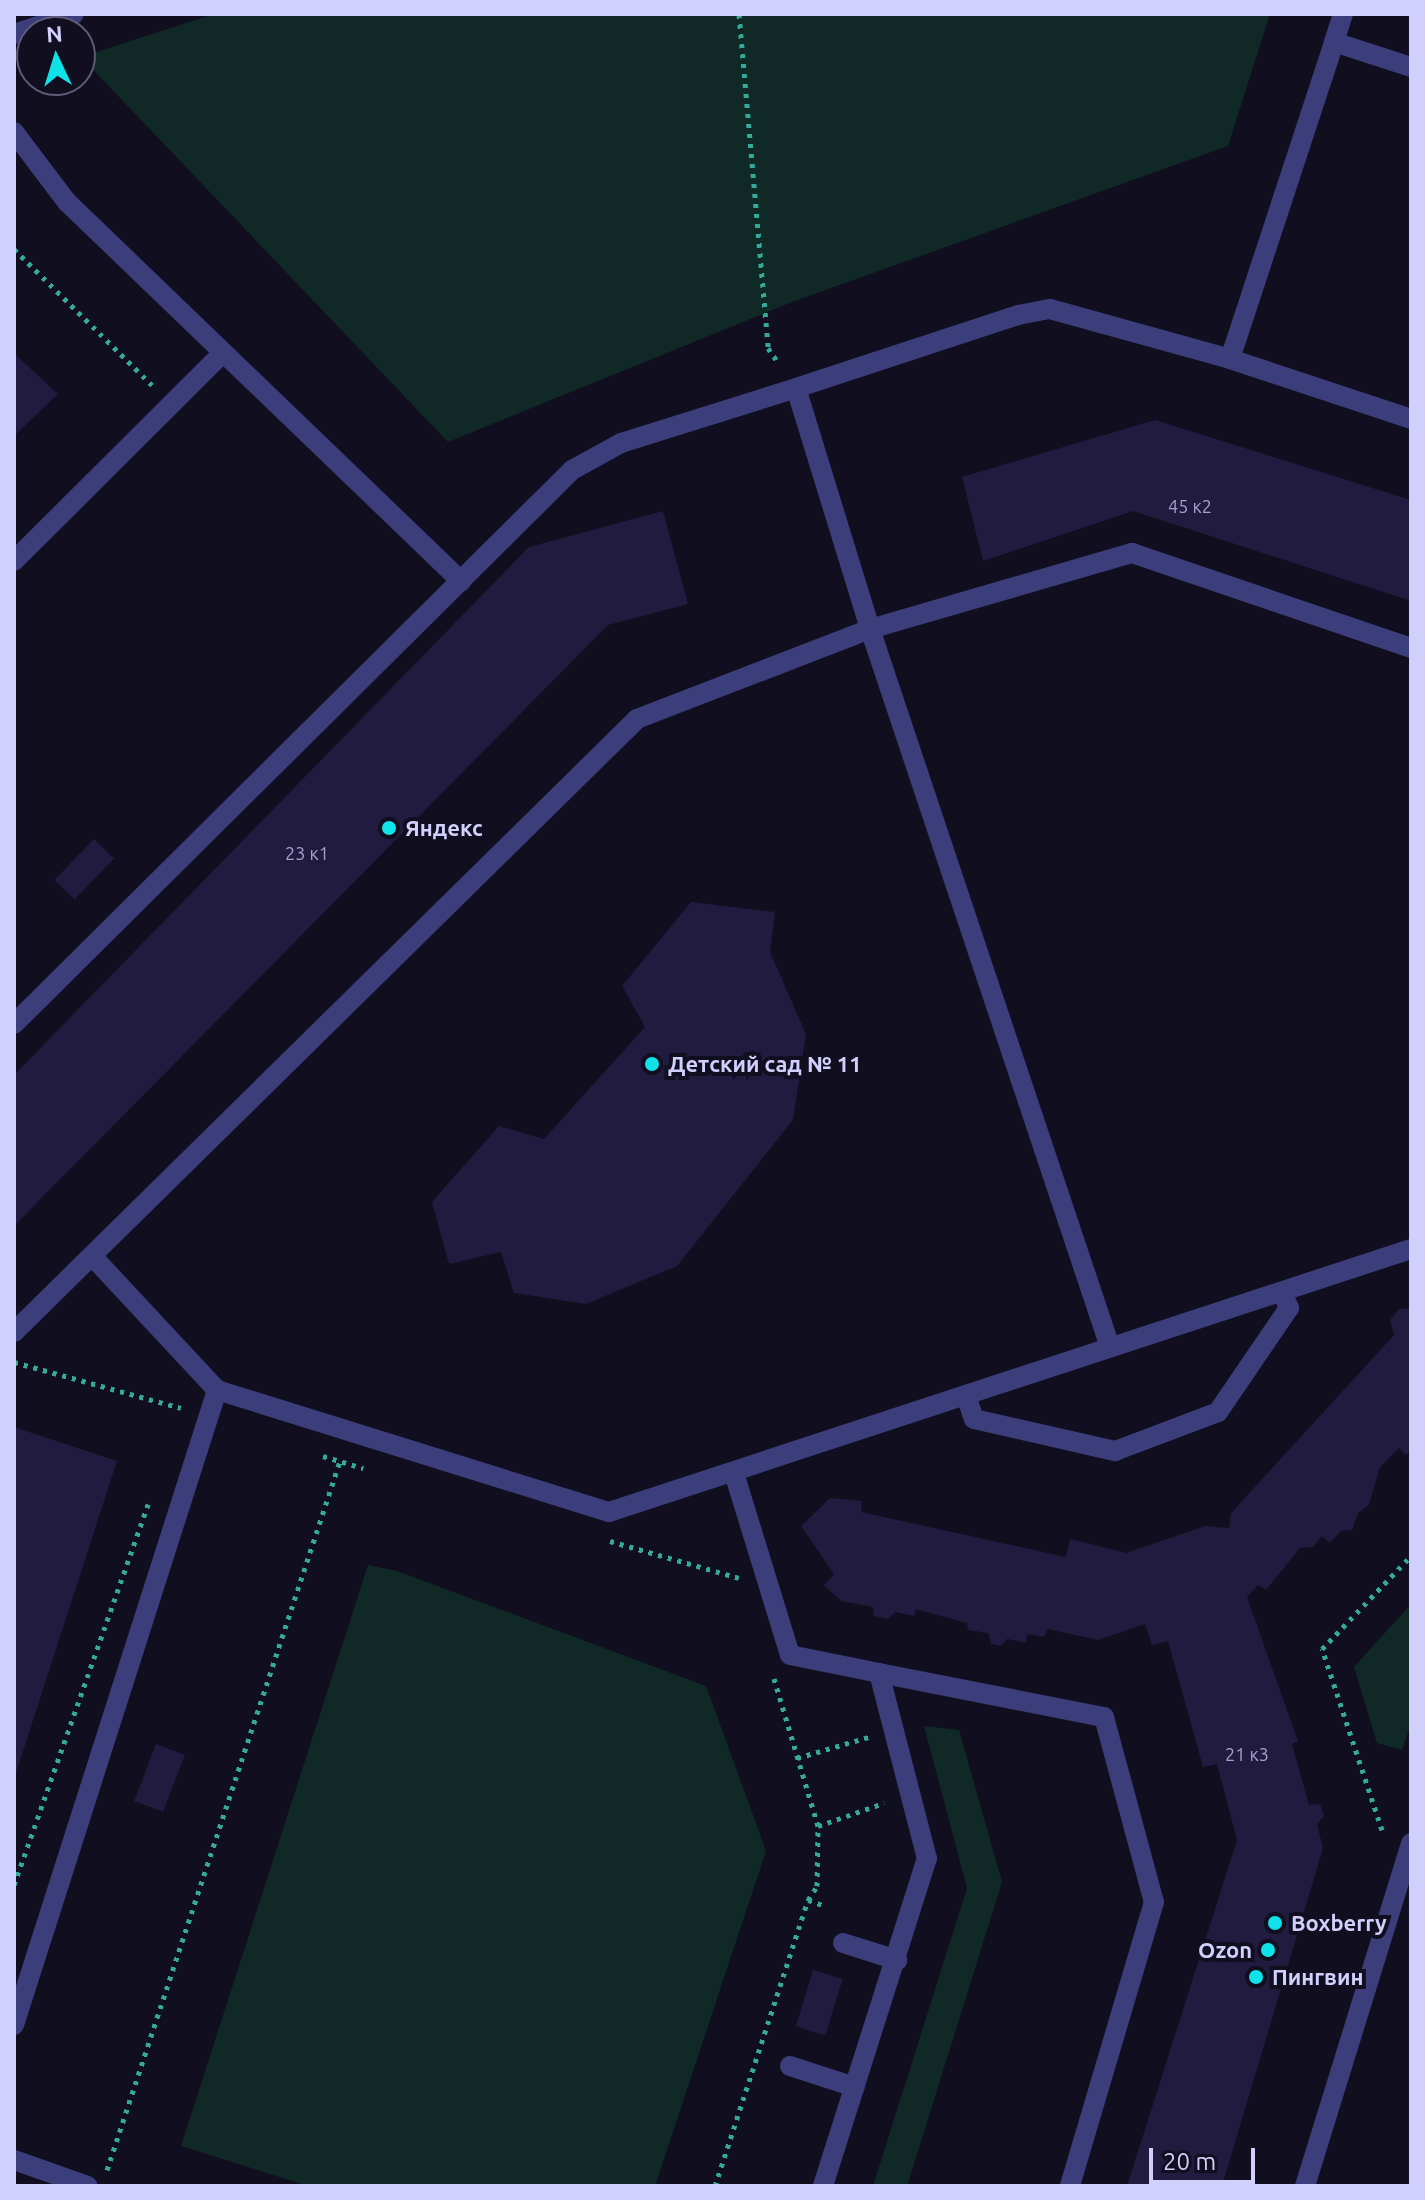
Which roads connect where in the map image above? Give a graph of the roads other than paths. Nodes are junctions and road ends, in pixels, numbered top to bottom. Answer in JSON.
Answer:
{"nodes":[{"id":1,"x":74,"y":14,"type":"edge"},
{"id":2,"x":1343,"y":14,"type":"edge"},
{"id":3,"x":14,"y":34,"type":"edge"},
{"id":4,"x":1334,"y":42,"type":"junction"},
{"id":5,"x":1411,"y":67,"type":"edge"},
{"id":6,"x":14,"y":132,"type":"edge"},
{"id":7,"x":223,"y":353,"type":"junction"},
{"id":8,"x":1230,"y":359,"type":"junction"},
{"id":9,"x":796,"y":388,"type":"junction"},
{"id":10,"x":1411,"y":419,"type":"edge"},
{"id":11,"x":14,"y":561,"type":"edge"},
{"id":12,"x":461,"y":581,"type":"junction"},
{"id":13,"x":870,"y":629,"type":"junction"},
{"id":14,"x":1411,"y":648,"type":"edge"},
{"id":15,"x":14,"y":1024,"type":"edge"},
{"id":16,"x":1411,"y":1249,"type":"edge"},
{"id":17,"x":92,"y":1256,"type":"junction"},
{"id":18,"x":1282,"y":1292,"type":"junction"},
{"id":19,"x":14,"y":1332,"type":"edge"},
{"id":20,"x":1110,"y":1347,"type":"junction"},
{"id":21,"x":217,"y":1390,"type":"junction"},
{"id":22,"x":966,"y":1395,"type":"junction"},
{"id":23,"x":734,"y":1473,"type":"junction"},
{"id":24,"x":879,"y":1673,"type":"junction"},
{"id":25,"x":1411,"y":1843,"type":"edge"},
{"id":26,"x":843,"y":1943,"type":"dead end"},
{"id":27,"x":897,"y":1960,"type":"junction"},
{"id":28,"x":14,"y":2025,"type":"edge"},
{"id":29,"x":790,"y":2066,"type":"dead end"},
{"id":30,"x":855,"y":2087,"type":"junction"},
{"id":31,"x":14,"y":2160,"type":"edge"},
{"id":32,"x":88,"y":2186,"type":"edge"},
{"id":33,"x":823,"y":2186,"type":"edge"},
{"id":34,"x":1070,"y":2186,"type":"edge"},
{"id":35,"x":1305,"y":2186,"type":"edge"}],
"edges":[{"from":1,"to":3,"type":"street"},
{"from":2,"to":4,"type":"street"},
{"from":4,"to":5,"type":"street"},
{"from":4,"to":8,"type":"street"},
{"from":6,"to":7,"type":"street"},
{"from":7,"to":11,"type":"street"},
{"from":7,"to":12,"type":"street"},
{"from":8,"to":9,"type":"street"},
{"from":8,"to":10,"type":"street"},
{"from":9,"to":12,"type":"street"},
{"from":9,"to":13,"type":"street"},
{"from":12,"to":15,"type":"street"},
{"from":13,"to":14,"type":"street"},
{"from":13,"to":17,"type":"street"},
{"from":13,"to":20,"type":"street"},
{"from":16,"to":18,"type":"street"},
{"from":17,"to":19,"type":"street"},
{"from":17,"to":21,"type":"street"},
{"from":18,"to":20,"type":"street"},
{"from":18,"to":22,"type":"street"},
{"from":20,"to":22,"type":"street"},
{"from":21,"to":23,"type":"street"},
{"from":21,"to":28,"type":"street"},
{"from":22,"to":23,"type":"street"},
{"from":23,"to":24,"type":"street"},
{"from":24,"to":27,"type":"street"},
{"from":24,"to":34,"type":"street"},
{"from":25,"to":35,"type":"street"},
{"from":26,"to":27,"type":"street"},
{"from":27,"to":30,"type":"street"},
{"from":29,"to":30,"type":"street"},
{"from":30,"to":33,"type":"street"},
{"from":31,"to":32,"type":"street"}]}
